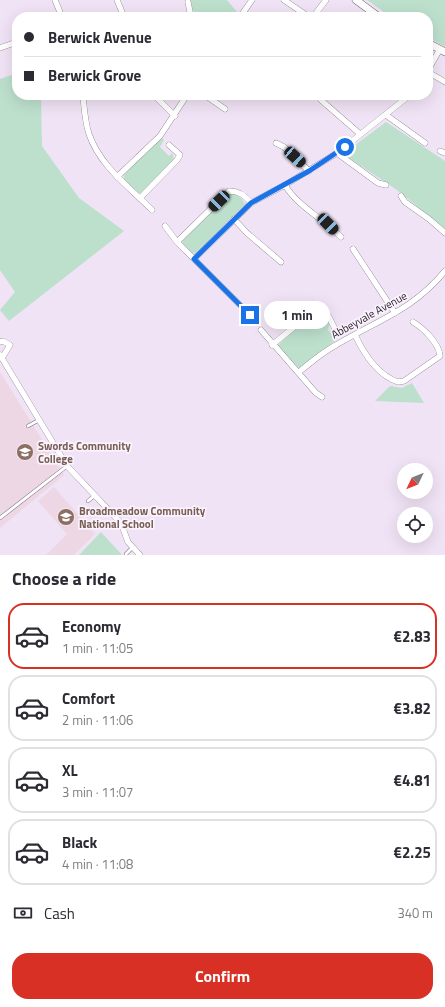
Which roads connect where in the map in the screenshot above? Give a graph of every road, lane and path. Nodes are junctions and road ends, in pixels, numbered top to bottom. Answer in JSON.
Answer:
{"nodes":[{"id":1,"x":55,"y":0,"type":"edge"},
{"id":2,"x":117,"y":0,"type":"edge"},
{"id":3,"x":251,"y":0,"type":"edge"},
{"id":4,"x":284,"y":0,"type":"edge"},
{"id":5,"x":326,"y":0,"type":"edge"},
{"id":6,"x":356,"y":0,"type":"edge"},
{"id":7,"x":188,"y":2,"type":"dead end"},
{"id":8,"x":60,"y":12,"type":"edge"},
{"id":9,"x":122,"y":12,"type":"edge"},
{"id":10,"x":190,"y":12,"type":"edge"},
{"id":11,"x":243,"y":12,"type":"edge"},
{"id":12,"x":302,"y":12,"type":"edge"},
{"id":13,"x":317,"y":12,"type":"edge"},
{"id":14,"x":372,"y":12,"type":"edge"},
{"id":15,"x":12,"y":44,"type":"edge"},
{"id":16,"x":433,"y":45,"type":"edge"},
{"id":17,"x":0,"y":48,"type":"edge"},
{"id":18,"x":443,"y":50,"type":"edge"},
{"id":19,"x":433,"y":64,"type":"edge"},
{"id":20,"x":433,"y":74,"type":"edge"},
{"id":21,"x":445,"y":82,"type":"edge"},
{"id":22,"x":84,"y":100,"type":"edge"},
{"id":23,"x":159,"y":100,"type":"edge"},
{"id":24,"x":184,"y":100,"type":"edge"},
{"id":25,"x":212,"y":100,"type":"edge"},
{"id":26,"x":321,"y":100,"type":"dead end"},
{"id":27,"x":403,"y":100,"type":"edge"},
{"id":28,"x":225,"y":109,"type":"dead end"},
{"id":29,"x":386,"y":115,"type":"junction"},
{"id":30,"x":174,"y":116,"type":"junction"},
{"id":31,"x":360,"y":134,"type":"junction"},
{"id":32,"x":276,"y":143,"type":"dead end"},
{"id":33,"x":425,"y":143,"type":"dead end"},
{"id":34,"x":169,"y":145,"type":"dead end"},
{"id":35,"x":337,"y":153,"type":"junction"},
{"id":36,"x":309,"y":171,"type":"junction"},
{"id":37,"x":117,"y":177,"type":"junction"},
{"id":38,"x":386,"y":185,"type":"dead end"},
{"id":39,"x":285,"y":186,"type":"junction"},
{"id":40,"x":401,"y":196,"type":"dead end"},
{"id":41,"x":140,"y":198,"type":"junction"},
{"id":42,"x":251,"y":203,"type":"junction"},
{"id":43,"x":152,"y":210,"type":"dead end"},
{"id":44,"x":234,"y":219,"type":"junction"},
{"id":45,"x":165,"y":226,"type":"dead end"},
{"id":46,"x":445,"y":233,"type":"edge"},
{"id":47,"x":341,"y":237,"type":"dead end"},
{"id":48,"x":177,"y":242,"type":"junction"},
{"id":49,"x":353,"y":249,"type":"dead end"},
{"id":50,"x":194,"y":259,"type":"junction"},
{"id":51,"x":281,"y":262,"type":"dead end"},
{"id":52,"x":445,"y":271,"type":"edge"},
{"id":53,"x":395,"y":313,"type":"junction"},
{"id":54,"x":250,"y":315,"type":"dead end"},
{"id":55,"x":413,"y":322,"type":"dead end"},
{"id":56,"x":335,"y":329,"type":"dead end"},
{"id":57,"x":260,"y":330,"type":"dead end"},
{"id":58,"x":354,"y":335,"type":"junction"},
{"id":59,"x":0,"y":342,"type":"edge"},
{"id":60,"x":272,"y":345,"type":"junction"},
{"id":61,"x":1,"y":356,"type":"edge"},
{"id":62,"x":299,"y":372,"type":"junction"},
{"id":63,"x":322,"y":397,"type":"dead end"},
{"id":64,"x":39,"y":420,"type":"junction"},
{"id":65,"x":28,"y":426,"type":"dead end"},
{"id":66,"x":67,"y":466,"type":"junction"},
{"id":67,"x":94,"y":496,"type":"junction"},
{"id":68,"x":88,"y":501,"type":"dead end"},
{"id":69,"x":0,"y":518,"type":"edge"},
{"id":70,"x":132,"y":548,"type":"junction"},
{"id":71,"x":126,"y":554,"type":"dead end"},
{"id":72,"x":140,"y":555,"type":"edge"}],
"edges":[{"from":1,"to":8,"type":"street"},
{"from":2,"to":9,"type":"street"},
{"from":3,"to":11,"type":"street"},
{"from":4,"to":12,"type":"street"},
{"from":5,"to":13,"type":"street"},
{"from":6,"to":14,"type":"street"},
{"from":7,"to":10,"type":"street"},
{"from":15,"to":17,"type":"street"},
{"from":16,"to":18,"type":"street"},
{"from":18,"to":19,"type":"street"},
{"from":20,"to":21,"type":"street"},
{"from":22,"to":37,"type":"street"},
{"from":23,"to":30,"type":"street"},
{"from":24,"to":30,"type":"street"},
{"from":25,"to":28,"type":"street"},
{"from":26,"to":31,"type":"street"},
{"from":27,"to":29,"type":"street"},
{"from":29,"to":31,"type":"street"},
{"from":29,"to":33,"type":"street"},
{"from":30,"to":37,"type":"street"},
{"from":31,"to":35,"type":"street"},
{"from":32,"to":36,"type":"street"},
{"from":34,"to":41,"type":"street"},
{"from":35,"to":36,"type":"street"},
{"from":35,"to":38,"type":"street"},
{"from":36,"to":39,"type":"street"},
{"from":37,"to":41,"type":"street"},
{"from":39,"to":42,"type":"street"},
{"from":39,"to":47,"type":"street"},
{"from":40,"to":46,"type":"street"},
{"from":41,"to":43,"type":"street"},
{"from":42,"to":44,"type":"street"},
{"from":42,"to":48,"type":"street"},
{"from":44,"to":50,"type":"street"},
{"from":44,"to":51,"type":"street"},
{"from":45,"to":48,"type":"street"},
{"from":48,"to":50,"type":"street"},
{"from":49,"to":53,"type":"street"},
{"from":50,"to":54,"type":"street"},
{"from":52,"to":53,"type":"street","name":"Abbeyvale Avenue"},
{"from":53,"to":58,"type":"street","name":"Abbeyvale Avenue"},
{"from":55,"to":58,"type":"street"},
{"from":56,"to":60,"type":"street"},
{"from":57,"to":60,"type":"street"},
{"from":58,"to":62,"type":"street","name":"Abbeyvale Avenue"},
{"from":59,"to":61,"type":"street"},
{"from":60,"to":62,"type":"street"},
{"from":61,"to":64,"type":"street"},
{"from":62,"to":63,"type":"street"},
{"from":64,"to":65,"type":"lane"},
{"from":64,"to":66,"type":"street"},
{"from":66,"to":67,"type":"street"},
{"from":66,"to":69,"type":"lane"},
{"from":67,"to":68,"type":"lane"},
{"from":67,"to":70,"type":"street"},
{"from":70,"to":71,"type":"lane"},
{"from":70,"to":72,"type":"street"}]}
